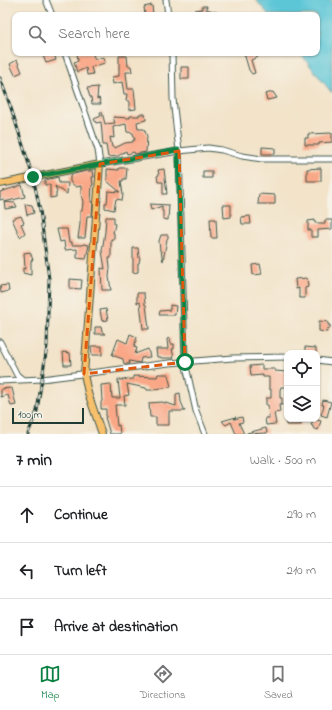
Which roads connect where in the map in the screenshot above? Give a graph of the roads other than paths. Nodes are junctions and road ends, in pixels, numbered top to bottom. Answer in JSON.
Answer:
{"nodes":[{"id":1,"x":46,"y":0,"type":"edge"},
{"id":2,"x":166,"y":0,"type":"edge"},
{"id":3,"x":51,"y":12,"type":"edge"},
{"id":4,"x":168,"y":12,"type":"edge"},
{"id":5,"x":66,"y":56,"type":"edge"},
{"id":6,"x":172,"y":56,"type":"edge"},
{"id":7,"x":178,"y":150,"type":"junction"},
{"id":8,"x":332,"y":159,"type":"edge"},
{"id":9,"x":100,"y":164,"type":"junction"},
{"id":10,"x":0,"y":184,"type":"edge"},
{"id":11,"x":0,"y":342,"type":"edge"},
{"id":12,"x":284,"y":357,"type":"edge"},
{"id":13,"x":320,"y":360,"type":"edge"},
{"id":14,"x":185,"y":362,"type":"junction"},
{"id":15,"x":332,"y":362,"type":"edge"},
{"id":16,"x":84,"y":374,"type":"junction"},
{"id":17,"x":22,"y":379,"type":"junction"},
{"id":18,"x":0,"y":381,"type":"edge"},
{"id":19,"x":102,"y":434,"type":"edge"},
{"id":20,"x":205,"y":434,"type":"edge"}],
"edges":[{"from":1,"to":3,"type":"street"},
{"from":2,"to":4,"type":"street"},
{"from":5,"to":9,"type":"street"},
{"from":6,"to":7,"type":"street"},
{"from":7,"to":8,"type":"street"},
{"from":7,"to":9,"type":"street"},
{"from":7,"to":14,"type":"street"},
{"from":9,"to":10,"type":"main road"},
{"from":9,"to":16,"type":"main road"},
{"from":11,"to":17,"type":"street"},
{"from":12,"to":14,"type":"street"},
{"from":13,"to":15,"type":"street"},
{"from":14,"to":16,"type":"street"},
{"from":14,"to":20,"type":"street"},
{"from":16,"to":17,"type":"street"},
{"from":16,"to":19,"type":"main road"},
{"from":17,"to":18,"type":"street"}]}
